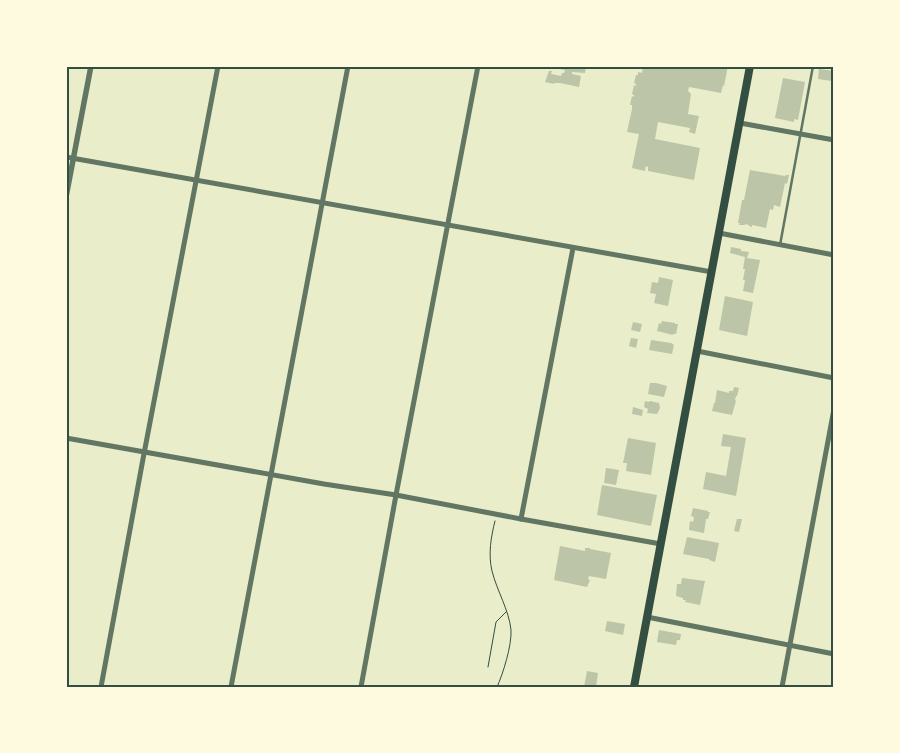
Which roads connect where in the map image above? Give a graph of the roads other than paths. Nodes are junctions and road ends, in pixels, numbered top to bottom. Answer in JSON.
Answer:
{"nodes":[{"id":1,"x":91,"y":66,"type":"edge"},
{"id":2,"x":218,"y":66,"type":"edge"},
{"id":3,"x":348,"y":66,"type":"edge"},
{"id":4,"x":478,"y":66,"type":"edge"},
{"id":5,"x":750,"y":66,"type":"edge"},
{"id":6,"x":813,"y":66,"type":"edge"},
{"id":7,"x":740,"y":123,"type":"junction"},
{"id":8,"x":800,"y":134,"type":"junction"},
{"id":9,"x":834,"y":140,"type":"edge"},
{"id":10,"x":66,"y":157,"type":"edge"},
{"id":11,"x":74,"y":158,"type":"junction"},
{"id":12,"x":197,"y":180,"type":"junction"},
{"id":13,"x":66,"y":197,"type":"edge"},
{"id":14,"x":322,"y":203,"type":"junction"},
{"id":15,"x":448,"y":225,"type":"junction"},
{"id":16,"x":719,"y":233,"type":"junction"},
{"id":17,"x":780,"y":244,"type":"junction"},
{"id":18,"x":573,"y":248,"type":"junction"},
{"id":19,"x":834,"y":255,"type":"edge"},
{"id":20,"x":712,"y":272,"type":"junction"},
{"id":21,"x":697,"y":351,"type":"junction"},
{"id":22,"x":834,"y":378,"type":"edge"},
{"id":23,"x":834,"y":409,"type":"edge"},
{"id":24,"x":66,"y":438,"type":"edge"},
{"id":25,"x":144,"y":452,"type":"junction"},
{"id":26,"x":271,"y":474,"type":"junction"},
{"id":27,"x":396,"y":495,"type":"junction"},
{"id":28,"x":521,"y":520,"type":"junction"},
{"id":29,"x":661,"y":544,"type":"junction"},
{"id":30,"x":647,"y":618,"type":"junction"},
{"id":31,"x":790,"y":646,"type":"junction"},
{"id":32,"x":834,"y":654,"type":"edge"},
{"id":33,"x":101,"y":687,"type":"edge"},
{"id":34,"x":231,"y":687,"type":"edge"},
{"id":35,"x":362,"y":687,"type":"edge"},
{"id":36,"x":634,"y":687,"type":"edge"},
{"id":37,"x":782,"y":687,"type":"edge"}],
"edges":[{"from":1,"to":11,"type":"street"},
{"from":2,"to":12,"type":"street"},
{"from":3,"to":14,"type":"street"},
{"from":4,"to":15,"type":"street"},
{"from":5,"to":7,"type":"main road"},
{"from":6,"to":8,"type":"lane"},
{"from":7,"to":8,"type":"street"},
{"from":7,"to":16,"type":"main road"},
{"from":8,"to":9,"type":"street"},
{"from":8,"to":17,"type":"lane"},
{"from":10,"to":11,"type":"street"},
{"from":11,"to":12,"type":"street"},
{"from":11,"to":13,"type":"street"},
{"from":12,"to":14,"type":"street"},
{"from":12,"to":25,"type":"street"},
{"from":14,"to":15,"type":"street"},
{"from":14,"to":26,"type":"street"},
{"from":15,"to":18,"type":"street"},
{"from":15,"to":27,"type":"street"},
{"from":16,"to":17,"type":"street"},
{"from":16,"to":20,"type":"main road"},
{"from":17,"to":19,"type":"street"},
{"from":18,"to":20,"type":"street"},
{"from":18,"to":28,"type":"street"},
{"from":20,"to":21,"type":"main road"},
{"from":21,"to":22,"type":"street"},
{"from":21,"to":29,"type":"main road"},
{"from":23,"to":31,"type":"street"},
{"from":24,"to":25,"type":"street"},
{"from":25,"to":26,"type":"street"},
{"from":25,"to":33,"type":"street"},
{"from":26,"to":27,"type":"street"},
{"from":26,"to":34,"type":"street"},
{"from":27,"to":28,"type":"street"},
{"from":27,"to":35,"type":"street"},
{"from":28,"to":29,"type":"street"},
{"from":29,"to":30,"type":"main road"},
{"from":30,"to":31,"type":"street"},
{"from":30,"to":36,"type":"main road"},
{"from":31,"to":32,"type":"street"},
{"from":31,"to":37,"type":"street"}]}
